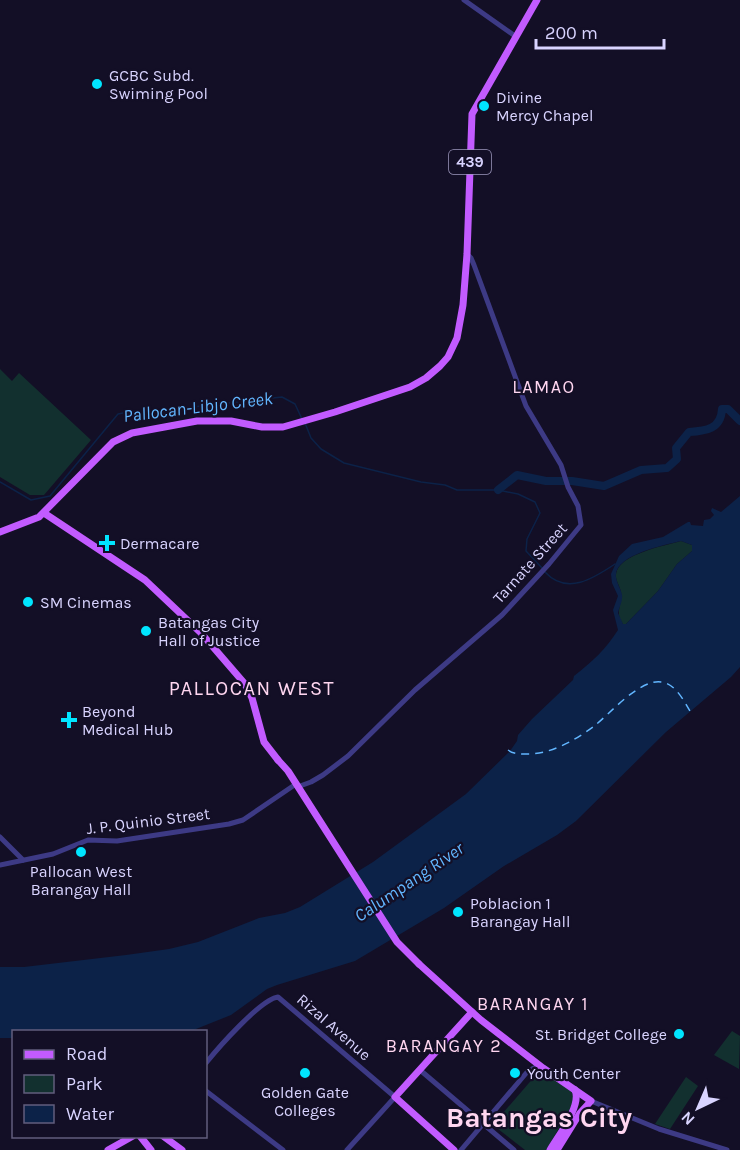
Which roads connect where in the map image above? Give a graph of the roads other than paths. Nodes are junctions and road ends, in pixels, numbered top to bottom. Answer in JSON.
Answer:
{"nodes":[{"id":1,"x":464,"y":0,"type":"edge"},
{"id":2,"x":537,"y":0,"type":"edge"},
{"id":3,"x":515,"y":36,"type":"junction"},
{"id":4,"x":467,"y":254,"type":"junction"},
{"id":5,"x":44,"y":513,"type":"junction"},
{"id":6,"x":0,"y":532,"type":"edge"},
{"id":7,"x":292,"y":786,"type":"dead end"},
{"id":8,"x":300,"y":786,"type":"dead end"},
{"id":9,"x":0,"y":837,"type":"edge"},
{"id":10,"x":23,"y":860,"type":"junction"},
{"id":11,"x":0,"y":865,"type":"edge"},
{"id":12,"x":472,"y":1012,"type":"junction"},
{"id":13,"x":207,"y":1062,"type":"edge"},
{"id":14,"x":540,"y":1065,"type":"junction"},
{"id":15,"x":420,"y":1070,"type":"junction"},
{"id":16,"x":575,"y":1090,"type":"junction"},
{"id":17,"x":207,"y":1091,"type":"edge"},
{"id":18,"x":395,"y":1097,"type":"junction"},
{"id":19,"x":591,"y":1101,"type":"junction"},
{"id":20,"x":576,"y":1103,"type":"junction"},
{"id":21,"x":583,"y":1108,"type":"junction"},
{"id":22,"x":483,"y":1124,"type":"junction"},
{"id":23,"x":131,"y":1138,"type":"edge"},
{"id":24,"x":141,"y":1138,"type":"edge"},
{"id":25,"x":164,"y":1138,"type":"edge"},
{"id":26,"x":108,"y":1150,"type":"edge"},
{"id":27,"x":151,"y":1150,"type":"edge"},
{"id":28,"x":182,"y":1150,"type":"edge"},
{"id":29,"x":284,"y":1150,"type":"edge"},
{"id":30,"x":347,"y":1150,"type":"edge"},
{"id":31,"x":454,"y":1150,"type":"edge"},
{"id":32,"x":461,"y":1150,"type":"edge"},
{"id":33,"x":514,"y":1150,"type":"edge"},
{"id":34,"x":549,"y":1150,"type":"edge"},
{"id":35,"x":557,"y":1150,"type":"edge"},
{"id":36,"x":727,"y":1150,"type":"edge"}],
"edges":[{"from":1,"to":3,"type":"street"},
{"from":2,"to":3,"type":"main road","number":"439"},
{"from":3,"to":4,"type":"main road","number":"439"},
{"from":4,"to":5,"type":"main road","number":"439"},
{"from":4,"to":8,"type":"street","name":"Tarnate Street"},
{"from":5,"to":6,"type":"main road","number":"439"},
{"from":5,"to":12,"type":"main road","bridge":true},
{"from":7,"to":10,"type":"street","name":"J. P. Quinio Street"},
{"from":9,"to":10,"type":"street"},
{"from":10,"to":11,"type":"street","name":"J. P. Quinio Street"},
{"from":12,"to":14,"type":"main road"},
{"from":12,"to":15,"type":"main road"},
{"from":13,"to":18,"type":"street","name":"Rizal Avenue"},
{"from":14,"to":16,"type":"main road"},
{"from":14,"to":22,"type":"street"},
{"from":15,"to":18,"type":"main road"},
{"from":15,"to":22,"type":"street"},
{"from":16,"to":19,"type":"main road"},
{"from":16,"to":20,"type":"main road"},
{"from":17,"to":29,"type":"street"},
{"from":18,"to":30,"type":"street"},
{"from":18,"to":31,"type":"main road","name":"Rizal Avenue"},
{"from":19,"to":21,"type":"main road"},
{"from":19,"to":36,"type":"street"},
{"from":20,"to":21,"type":"main road"},
{"from":20,"to":34,"type":"main road"},
{"from":21,"to":35,"type":"main road"},
{"from":22,"to":32,"type":"street"},
{"from":22,"to":33,"type":"street"},
{"from":23,"to":26,"type":"main road"},
{"from":24,"to":27,"type":"main road"},
{"from":25,"to":28,"type":"main road"}]}
